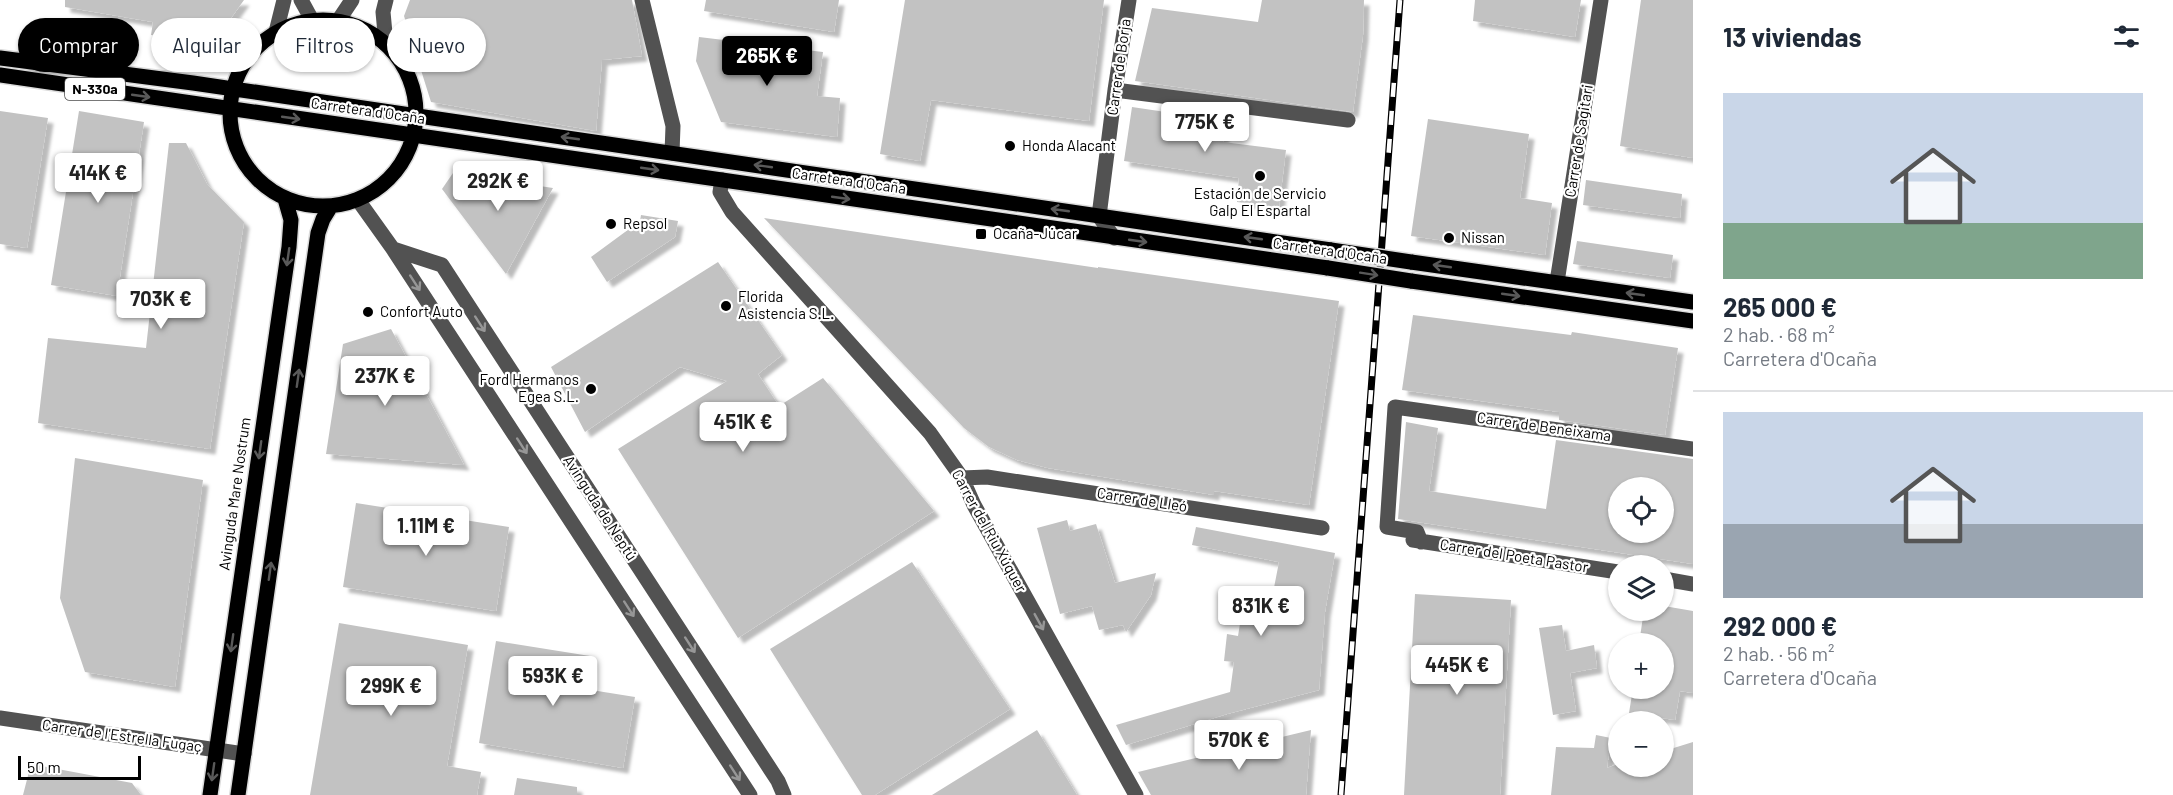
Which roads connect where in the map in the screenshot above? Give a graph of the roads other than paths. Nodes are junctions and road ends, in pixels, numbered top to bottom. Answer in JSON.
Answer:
{"nodes":[{"id":1,"x":284,"y":0,"type":"edge"},
{"id":2,"x":301,"y":0,"type":"edge"},
{"id":3,"x":352,"y":0,"type":"edge"},
{"id":4,"x":386,"y":0,"type":"edge"},
{"id":5,"x":642,"y":0,"type":"edge"},
{"id":6,"x":1129,"y":0,"type":"edge"},
{"id":7,"x":1602,"y":0,"type":"edge"},
{"id":8,"x":280,"y":18,"type":"edge"},
{"id":9,"x":311,"y":18,"type":"edge"},
{"id":10,"x":340,"y":18,"type":"edge"},
{"id":11,"x":274,"y":34,"type":"edge"},
{"id":12,"x":375,"y":37,"type":"edge"},
{"id":13,"x":386,"y":44,"type":"junction"},
{"id":14,"x":0,"y":58,"type":"edge"},
{"id":15,"x":0,"y":75,"type":"edge"},
{"id":16,"x":236,"y":90,"type":"junction"},
{"id":17,"x":1114,"y":90,"type":"junction"},
{"id":18,"x":233,"y":110,"type":"junction"},
{"id":19,"x":414,"y":116,"type":"junction"},
{"id":20,"x":1348,"y":120,"type":"dead end"},
{"id":21,"x":413,"y":136,"type":"junction"},
{"id":22,"x":672,"y":153,"type":"junction"},
{"id":23,"x":722,"y":180,"type":"junction"},
{"id":24,"x":285,"y":200,"type":"junction"},
{"id":25,"x":358,"y":200,"type":"junction"},
{"id":26,"x":331,"y":206,"type":"junction"},
{"id":27,"x":1099,"y":216,"type":"junction"},
{"id":28,"x":1114,"y":238,"type":"junction"},
{"id":29,"x":393,"y":249,"type":"junction"},
{"id":30,"x":1557,"y":282,"type":"junction"},
{"id":31,"x":1693,"y":302,"type":"edge"},
{"id":32,"x":1693,"y":321,"type":"edge"},
{"id":33,"x":1693,"y":449,"type":"edge"},
{"id":34,"x":962,"y":478,"type":"junction"},
{"id":35,"x":1322,"y":528,"type":"dead end"},
{"id":36,"x":1415,"y":541,"type":"joint"},
{"id":37,"x":1608,"y":570,"type":"edge"},
{"id":38,"x":1674,"y":581,"type":"edge"},
{"id":39,"x":1693,"y":584,"type":"edge"},
{"id":40,"x":0,"y":718,"type":"edge"},
{"id":41,"x":216,"y":749,"type":"junction"},
{"id":42,"x":244,"y":754,"type":"junction"},
{"id":43,"x":210,"y":795,"type":"edge"},
{"id":44,"x":238,"y":795,"type":"edge"},
{"id":45,"x":750,"y":795,"type":"edge"},
{"id":46,"x":784,"y":795,"type":"edge"},
{"id":47,"x":1136,"y":795,"type":"edge"}],
"edges":[{"from":1,"to":8,"type":"street"},
{"from":2,"to":9,"type":"street"},
{"from":3,"to":10,"type":"street"},
{"from":4,"to":13,"type":"street"},
{"from":5,"to":22,"type":"street"},
{"from":6,"to":17,"type":"street","name":"Carrer de Borja"},
{"from":7,"to":30,"type":"street","name":"Carrer de Sagitari"},
{"from":11,"to":16,"type":"main road"},
{"from":12,"to":13,"type":"main road"},
{"from":13,"to":19,"type":"main road"},
{"from":14,"to":16,"type":"main road","name":"Carretera d'Ocaña","number":"N-330a"},
{"from":15,"to":18,"type":"main road","name":"Carretera d'Ocaña","number":"N-330a","one_way":true},
{"from":16,"to":18,"type":"main road"},
{"from":16,"to":19,"type":"main road","name":"Carretera d'Ocaña"},
{"from":17,"to":20,"type":"street"},
{"from":17,"to":27,"type":"street","name":"Carrer de Borja"},
{"from":18,"to":21,"type":"main road","name":"Carretera d'Ocaña","one_way":true},
{"from":18,"to":24,"type":"main road"},
{"from":19,"to":21,"type":"main road"},
{"from":22,"to":19,"type":"main road","name":"Carretera d'Ocaña","one_way":true},
{"from":21,"to":23,"type":"main road","name":"Carretera d'Ocaña","one_way":true},
{"from":21,"to":25,"type":"main road"},
{"from":27,"to":22,"type":"main road","name":"Carretera d'Ocaña","one_way":true},
{"from":23,"to":28,"type":"main road","name":"Carretera d'Ocaña","one_way":true},
{"from":23,"to":34,"type":"street","name":"Carrer del Riu Xúquer"},
{"from":24,"to":26,"type":"main road"},
{"from":24,"to":41,"type":"main road","name":"Avinguda Mare Nostrum","one_way":true},
{"from":25,"to":26,"type":"main road"},
{"from":25,"to":29,"type":"street","name":"Avinguda de Neptú"},
{"from":42,"to":26,"type":"main road","one_way":true},
{"from":27,"to":28,"type":"street"},
{"from":30,"to":27,"type":"main road","name":"Carretera d'Ocaña","one_way":true,"bridge":true},
{"from":28,"to":32,"type":"main road","name":"Carretera d'Ocaña","one_way":true,"bridge":true},
{"from":29,"to":45,"type":"street","name":"Avinguda de Neptú","one_way":true},
{"from":29,"to":46,"type":"street","name":"Avinguda de Neptú","one_way":true},
{"from":31,"to":30,"type":"main road","name":"Carretera d'Ocaña","one_way":true},
{"from":33,"to":36,"type":"street","name":"Carrer de Beneixama"},
{"from":34,"to":35,"type":"street","name":"Carrer de Lleó"},
{"from":34,"to":47,"type":"street","name":"Carrer del Riu Xúquer","one_way":true},
{"from":36,"to":37,"type":"street","name":"Carrer del Poeta Pastor"},
{"from":38,"to":39,"type":"street"},
{"from":40,"to":41,"type":"street","name":"Carrer de l'Estrella Fugaç"},
{"from":41,"to":42,"type":"street","name":"Carrer de l'Estrella Fugaç"},
{"from":41,"to":43,"type":"main road","name":"Avinguda Mare Nostrum","one_way":true},
{"from":42,"to":44,"type":"main road"}]}
